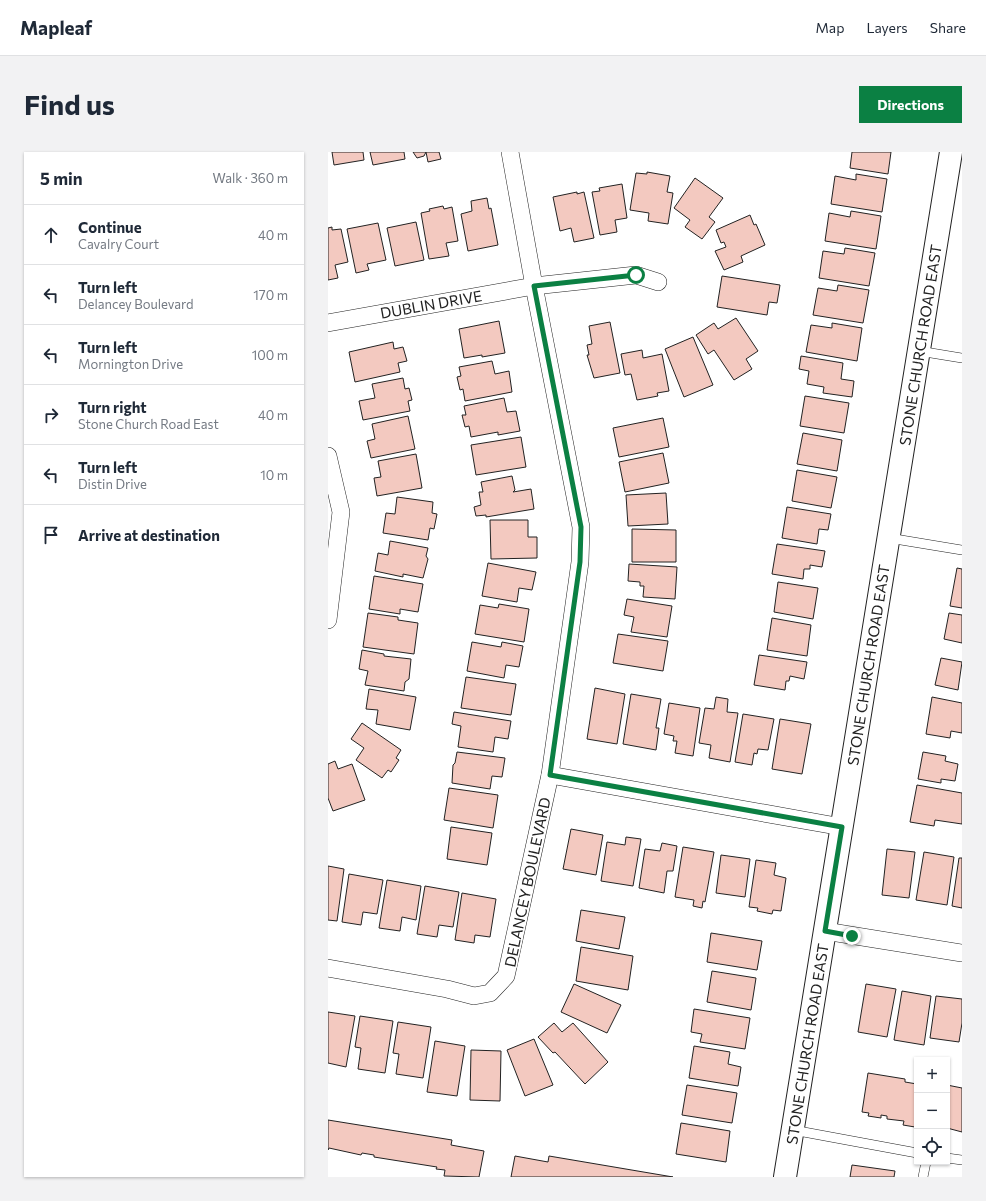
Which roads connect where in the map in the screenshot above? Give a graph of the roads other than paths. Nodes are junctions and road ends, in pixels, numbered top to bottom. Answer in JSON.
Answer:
{"nodes":[{"id":1,"x":510,"y":152,"type":"edge"},
{"id":2,"x":951,"y":152,"type":"edge"},
{"id":3,"x":658,"y":282,"type":"dead end"},
{"id":4,"x":534,"y":286,"type":"junction"},
{"id":5,"x":328,"y":323,"type":"edge"},
{"id":6,"x":919,"y":351,"type":"junction"},
{"id":7,"x":962,"y":358,"type":"edge"},
{"id":8,"x":328,"y":456,"type":"edge"},
{"id":9,"x":889,"y":538,"type":"junction"},
{"id":10,"x":962,"y":550,"type":"edge"},
{"id":11,"x":328,"y":620,"type":"edge"},
{"id":12,"x":550,"y":775,"type":"junction"},
{"id":13,"x":842,"y":827,"type":"junction"},
{"id":14,"x":825,"y":931,"type":"junction"},
{"id":15,"x":962,"y":953,"type":"edge"},
{"id":16,"x":328,"y":968,"type":"edge"},
{"id":17,"x":793,"y":1130,"type":"junction"},
{"id":18,"x":914,"y":1153,"type":"edge"},
{"id":19,"x":950,"y":1158,"type":"edge"},
{"id":20,"x":962,"y":1160,"type":"edge"},
{"id":21,"x":925,"y":1165,"type":"edge"},
{"id":22,"x":785,"y":1177,"type":"edge"},
{"id":23,"x":923,"y":1177,"type":"edge"}],
"edges":[{"from":1,"to":4,"type":"street","name":"DELANCEY BOULEVARD"},
{"from":2,"to":6,"type":"main road","name":"STONE CHURCH ROAD EAST"},
{"from":3,"to":4,"type":"street","name":"DUBLIN DRIVE"},
{"from":4,"to":5,"type":"street","name":"DUBLIN DRIVE"},
{"from":4,"to":12,"type":"street","name":"DELANCEY BOULEVARD"},
{"from":6,"to":7,"type":"lane"},
{"from":6,"to":9,"type":"main road","name":"STONE CHURCH ROAD EAST"},
{"from":8,"to":11,"type":"street"},
{"from":9,"to":10,"type":"lane"},
{"from":9,"to":13,"type":"main road","name":"STONE CHURCH ROAD EAST"},
{"from":12,"to":13,"type":"street"},
{"from":12,"to":16,"type":"street","name":"DELANCEY BOULEVARD"},
{"from":13,"to":14,"type":"main road","name":"STONE CHURCH ROAD EAST"},
{"from":14,"to":15,"type":"street"},
{"from":14,"to":17,"type":"main road","name":"STONE CHURCH ROAD EAST"},
{"from":17,"to":18,"type":"lane"},
{"from":17,"to":22,"type":"main road","name":"STONE CHURCH ROAD EAST"},
{"from":19,"to":20,"type":"lane"},
{"from":21,"to":23,"type":"lane"}]}
